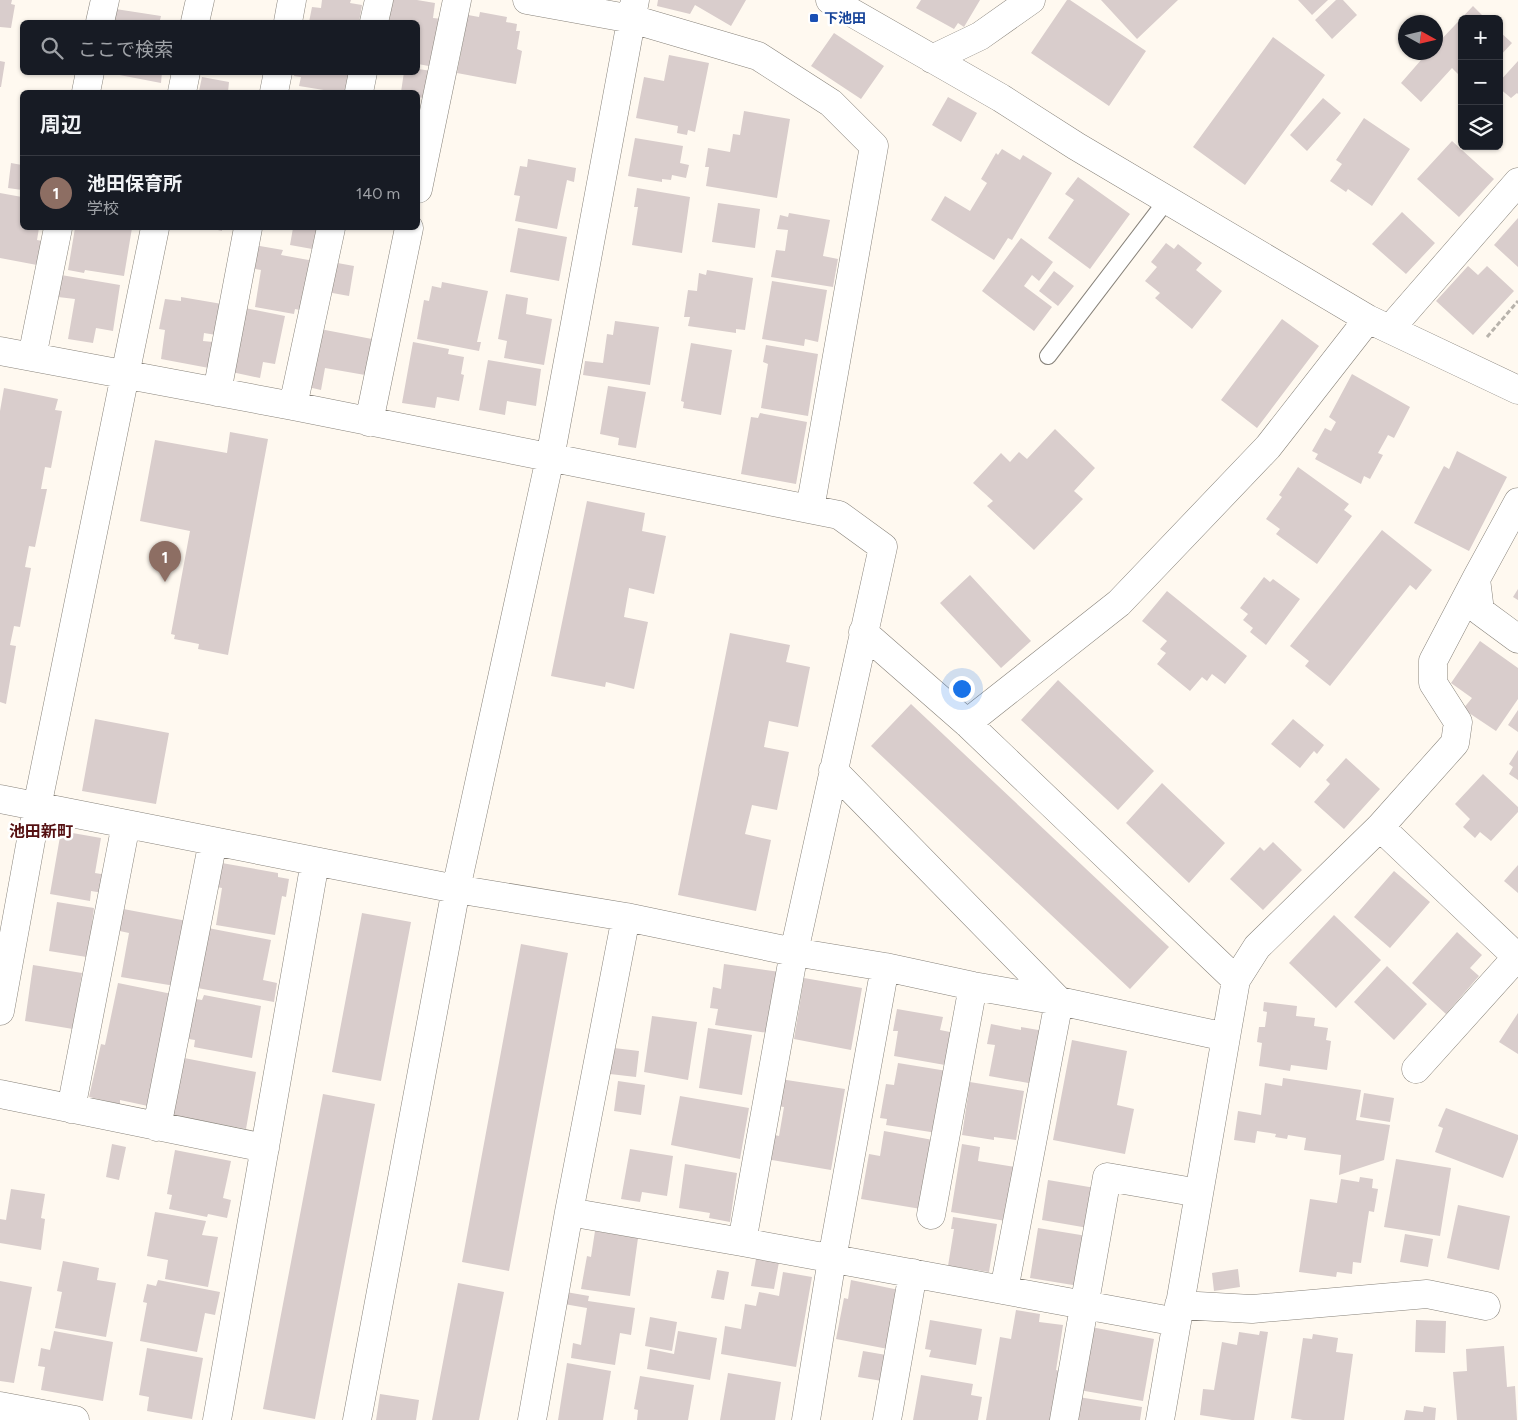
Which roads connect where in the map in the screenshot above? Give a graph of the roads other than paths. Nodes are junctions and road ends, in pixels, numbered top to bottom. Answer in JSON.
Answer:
{"nodes":[{"id":1,"x":105,"y":0,"type":"edge"},
{"id":2,"x":200,"y":0,"type":"edge"},
{"id":3,"x":292,"y":0,"type":"edge"},
{"id":4,"x":379,"y":0,"type":"edge"},
{"id":5,"x":457,"y":0,"type":"edge"},
{"id":6,"x":527,"y":0,"type":"edge"},
{"id":7,"x":830,"y":0,"type":"edge"},
{"id":8,"x":1031,"y":0,"type":"edge"},
{"id":9,"x":634,"y":9,"type":"edge"},
{"id":10,"x":100,"y":20,"type":"edge"},
{"id":11,"x":196,"y":20,"type":"edge"},
{"id":12,"x":288,"y":20,"type":"edge"},
{"id":13,"x":374,"y":20,"type":"edge"},
{"id":14,"x":932,"y":59,"type":"junction"},
{"id":15,"x":89,"y":75,"type":"edge"},
{"id":16,"x":185,"y":75,"type":"edge"},
{"id":17,"x":277,"y":75,"type":"edge"},
{"id":18,"x":362,"y":75,"type":"edge"},
{"id":19,"x":86,"y":90,"type":"edge"},
{"id":20,"x":182,"y":90,"type":"edge"},
{"id":21,"x":274,"y":90,"type":"edge"},
{"id":22,"x":359,"y":90,"type":"edge"},
{"id":23,"x":420,"y":180,"type":"edge"},
{"id":24,"x":1518,"y":182,"type":"edge"},
{"id":25,"x":1167,"y":200,"type":"junction"},
{"id":26,"x":58,"y":230,"type":"edge"},
{"id":27,"x":155,"y":230,"type":"edge"},
{"id":28,"x":248,"y":230,"type":"edge"},
{"id":29,"x":331,"y":230,"type":"edge"},
{"id":30,"x":410,"y":230,"type":"edge"},
{"id":31,"x":1379,"y":324,"type":"junction"},
{"id":32,"x":0,"y":351,"type":"edge"},
{"id":33,"x":1048,"y":356,"type":"dead end"},
{"id":34,"x":32,"y":357,"type":"junction"},
{"id":35,"x":126,"y":376,"type":"junction"},
{"id":36,"x":1518,"y":390,"type":"edge"},
{"id":37,"x":217,"y":392,"type":"junction"},
{"id":38,"x":293,"y":406,"type":"junction"},
{"id":39,"x":369,"y":422,"type":"junction"},
{"id":40,"x":550,"y":458,"type":"junction"},
{"id":41,"x":1518,"y":502,"type":"edge"},
{"id":42,"x":810,"y":509,"type":"junction"},
{"id":43,"x":1476,"y":579,"type":"junction"},
{"id":44,"x":864,"y":632,"type":"junction"},
{"id":45,"x":1518,"y":639,"type":"edge"},
{"id":46,"x":967,"y":723,"type":"junction"},
{"id":47,"x":833,"y":770,"type":"junction"},
{"id":48,"x":0,"y":799,"type":"edge"},
{"id":49,"x":37,"y":807,"type":"junction"},
{"id":50,"x":126,"y":824,"type":"junction"},
{"id":51,"x":1380,"y":827,"type":"junction"},
{"id":52,"x":213,"y":841,"type":"junction"},
{"id":53,"x":315,"y":862,"type":"junction"},
{"id":54,"x":456,"y":889,"type":"junction"},
{"id":55,"x":626,"y":917,"type":"junction"},
{"id":56,"x":794,"y":952,"type":"junction"},
{"id":57,"x":885,"y":967,"type":"junction"},
{"id":58,"x":1236,"y":980,"type":"junction"},
{"id":59,"x":973,"y":986,"type":"junction"},
{"id":60,"x":1059,"y":1001,"type":"junction"},
{"id":61,"x":0,"y":1011,"type":"edge"},
{"id":62,"x":1226,"y":1037,"type":"junction"},
{"id":63,"x":1416,"y":1069,"type":"dead end"},
{"id":64,"x":0,"y":1094,"type":"edge"},
{"id":65,"x":71,"y":1109,"type":"junction"},
{"id":66,"x":157,"y":1127,"type":"junction"},
{"id":67,"x":265,"y":1148,"type":"junction"},
{"id":68,"x":1199,"y":1193,"type":"junction"},
{"id":69,"x":568,"y":1212,"type":"junction"},
{"id":70,"x":930,"y":1215,"type":"dead end"},
{"id":71,"x":742,"y":1242,"type":"junction"},
{"id":72,"x":832,"y":1259,"type":"junction"},
{"id":73,"x":913,"y":1274,"type":"junction"},
{"id":74,"x":1004,"y":1290,"type":"junction"},
{"id":75,"x":1084,"y":1305,"type":"junction"},
{"id":76,"x":1486,"y":1306,"type":"dead end"},
{"id":77,"x":1178,"y":1314,"type":"junction"},
{"id":78,"x":0,"y":1406,"type":"edge"},
{"id":79,"x":75,"y":1420,"type":"edge"},
{"id":80,"x":217,"y":1420,"type":"edge"},
{"id":81,"x":357,"y":1420,"type":"edge"},
{"id":82,"x":532,"y":1420,"type":"edge"},
{"id":83,"x":806,"y":1420,"type":"edge"},
{"id":84,"x":886,"y":1420,"type":"edge"},
{"id":85,"x":1064,"y":1420,"type":"edge"},
{"id":86,"x":1160,"y":1420,"type":"edge"}],
"edges":[{"from":1,"to":10,"type":"street"},
{"from":2,"to":11,"type":"street"},
{"from":3,"to":12,"type":"street"},
{"from":4,"to":13,"type":"street"},
{"from":5,"to":23,"type":"street"},
{"from":6,"to":9,"type":"street"},
{"from":7,"to":14,"type":"street"},
{"from":8,"to":14,"type":"street"},
{"from":9,"to":40,"type":"street"},
{"from":9,"to":42,"type":"street"},
{"from":14,"to":25,"type":"street"},
{"from":15,"to":19,"type":"street"},
{"from":16,"to":20,"type":"street"},
{"from":17,"to":21,"type":"street"},
{"from":18,"to":22,"type":"street"},
{"from":24,"to":31,"type":"street"},
{"from":25,"to":31,"type":"street"},
{"from":25,"to":33,"type":"lane"},
{"from":26,"to":34,"type":"street"},
{"from":27,"to":35,"type":"street"},
{"from":28,"to":37,"type":"street"},
{"from":29,"to":38,"type":"street"},
{"from":30,"to":39,"type":"street"},
{"from":31,"to":36,"type":"street"},
{"from":31,"to":46,"type":"street"},
{"from":32,"to":34,"type":"street"},
{"from":34,"to":35,"type":"street"},
{"from":35,"to":37,"type":"street"},
{"from":35,"to":49,"type":"street"},
{"from":37,"to":38,"type":"street"},
{"from":38,"to":39,"type":"street"},
{"from":39,"to":40,"type":"street"},
{"from":40,"to":42,"type":"street"},
{"from":40,"to":54,"type":"street"},
{"from":41,"to":43,"type":"street"},
{"from":42,"to":44,"type":"street"},
{"from":43,"to":45,"type":"street"},
{"from":43,"to":51,"type":"street"},
{"from":44,"to":46,"type":"street"},
{"from":44,"to":47,"type":"street"},
{"from":46,"to":58,"type":"street"},
{"from":47,"to":56,"type":"street"},
{"from":47,"to":60,"type":"street"},
{"from":48,"to":49,"type":"street"},
{"from":49,"to":50,"type":"street"},
{"from":49,"to":61,"type":"street"},
{"from":50,"to":52,"type":"street"},
{"from":50,"to":65,"type":"street"},
{"from":51,"to":58,"type":"street"},
{"from":51,"to":63,"type":"street"},
{"from":52,"to":53,"type":"street"},
{"from":52,"to":66,"type":"street"},
{"from":53,"to":54,"type":"street"},
{"from":53,"to":67,"type":"street"},
{"from":54,"to":55,"type":"street"},
{"from":54,"to":81,"type":"street"},
{"from":55,"to":56,"type":"street"},
{"from":55,"to":69,"type":"street"},
{"from":56,"to":57,"type":"street"},
{"from":56,"to":71,"type":"street"},
{"from":57,"to":59,"type":"street"},
{"from":57,"to":72,"type":"street"},
{"from":58,"to":62,"type":"street"},
{"from":59,"to":60,"type":"street"},
{"from":59,"to":70,"type":"street"},
{"from":60,"to":62,"type":"street"},
{"from":60,"to":74,"type":"street"},
{"from":62,"to":68,"type":"street"},
{"from":64,"to":65,"type":"street"},
{"from":65,"to":66,"type":"street"},
{"from":66,"to":67,"type":"street"},
{"from":67,"to":80,"type":"street"},
{"from":68,"to":75,"type":"street"},
{"from":68,"to":77,"type":"street"},
{"from":69,"to":71,"type":"street"},
{"from":69,"to":82,"type":"street"},
{"from":71,"to":72,"type":"street"},
{"from":72,"to":73,"type":"street"},
{"from":72,"to":83,"type":"street"},
{"from":73,"to":74,"type":"street"},
{"from":73,"to":84,"type":"street"},
{"from":74,"to":75,"type":"street"},
{"from":75,"to":77,"type":"street"},
{"from":75,"to":85,"type":"street"},
{"from":76,"to":77,"type":"street"},
{"from":77,"to":86,"type":"street"},
{"from":78,"to":79,"type":"street"}]}
